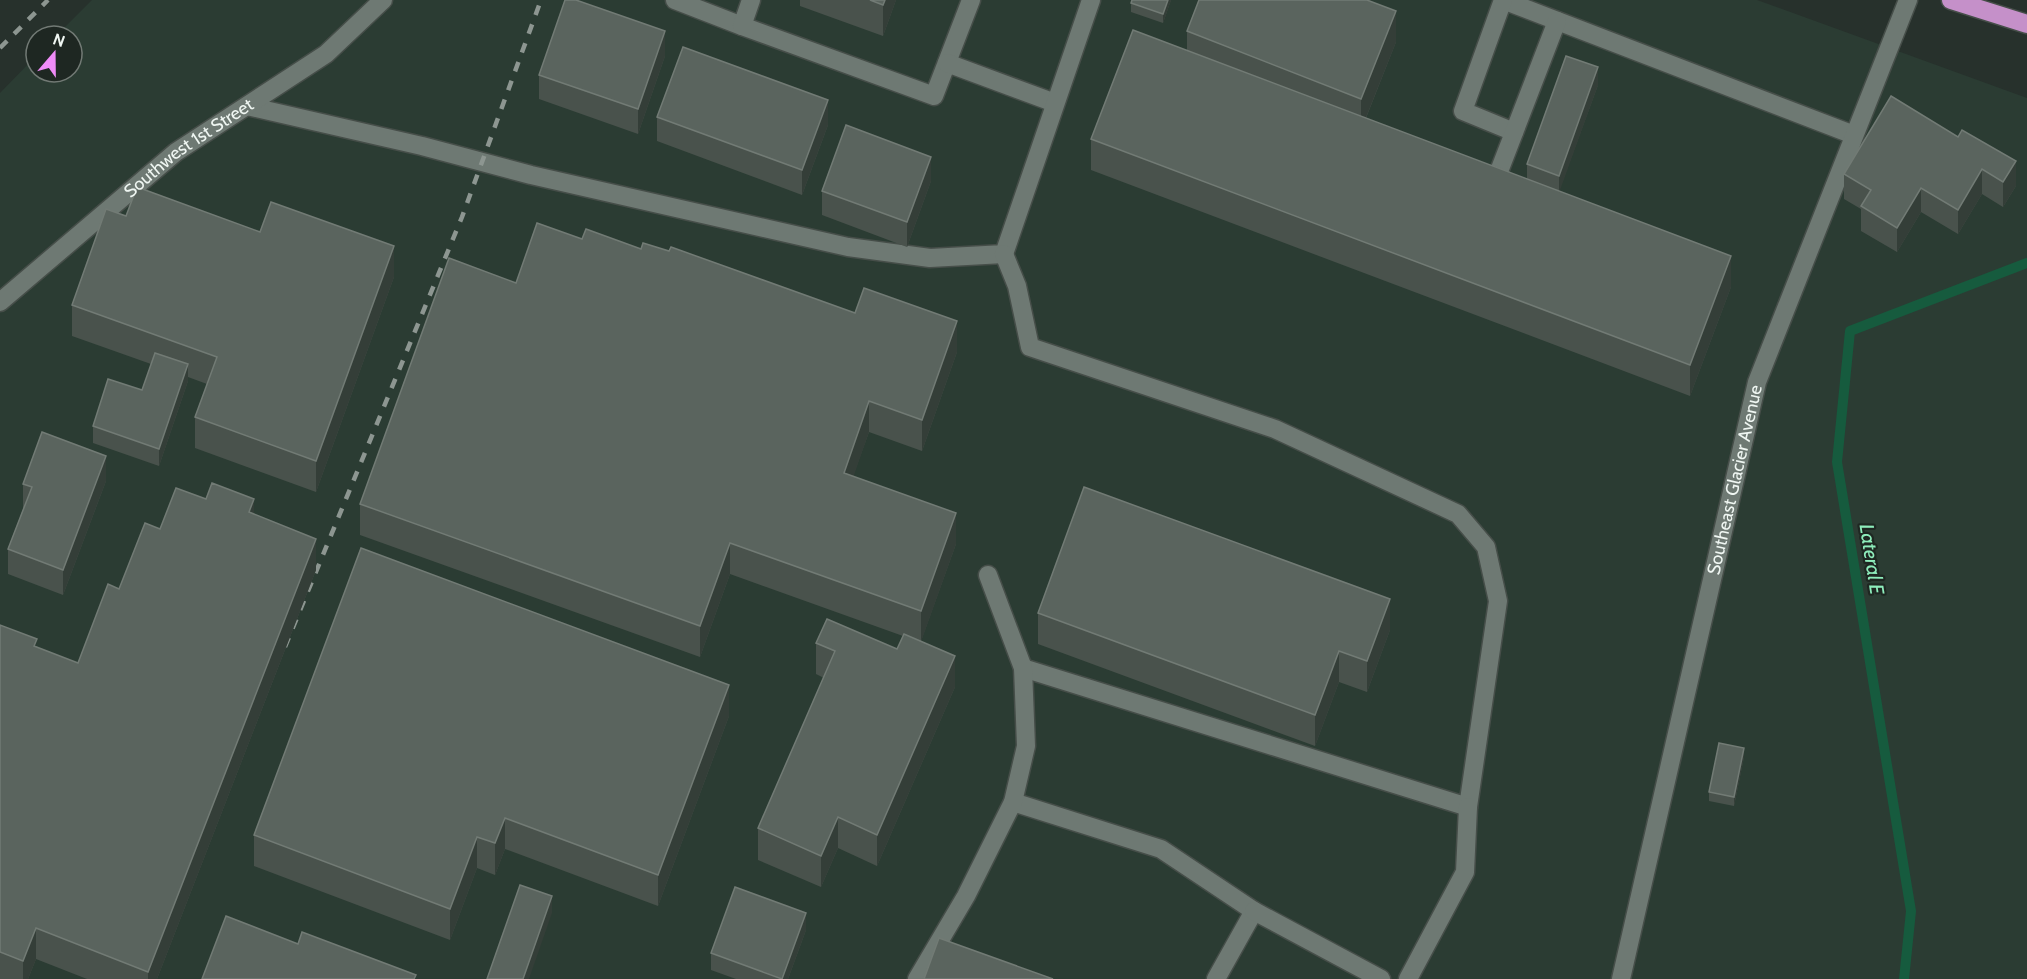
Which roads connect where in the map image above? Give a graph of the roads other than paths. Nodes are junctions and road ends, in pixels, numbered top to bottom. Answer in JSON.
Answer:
{"nodes":[{"id":1,"x":383,"y":0,"type":"edge"},
{"id":2,"x":675,"y":0,"type":"edge"},
{"id":3,"x":751,"y":0,"type":"edge"},
{"id":4,"x":971,"y":0,"type":"edge"},
{"id":5,"x":1091,"y":0,"type":"edge"},
{"id":6,"x":1503,"y":0,"type":"edge"},
{"id":7,"x":1908,"y":0,"type":"edge"},
{"id":8,"x":1951,"y":0,"type":"edge"},
{"id":9,"x":1557,"y":21,"type":"junction"},
{"id":10,"x":2027,"y":24,"type":"edge"},
{"id":11,"x":742,"y":26,"type":"junction"},
{"id":12,"x":947,"y":63,"type":"junction"},
{"id":13,"x":1055,"y":103,"type":"junction"},
{"id":14,"x":247,"y":105,"type":"junction"},
{"id":15,"x":1514,"y":132,"type":"junction"},
{"id":16,"x":1854,"y":135,"type":"junction"},
{"id":17,"x":1498,"y":174,"type":"edge"},
{"id":18,"x":1004,"y":254,"type":"junction"},
{"id":19,"x":0,"y":302,"type":"edge"},
{"id":20,"x":987,"y":575,"type":"dead end"},
{"id":21,"x":1023,"y":668,"type":"junction"},
{"id":22,"x":1013,"y":802,"type":"junction"},
{"id":23,"x":1468,"y":807,"type":"junction"},
{"id":24,"x":1254,"y":911,"type":"junction"},
{"id":25,"x":917,"y":979,"type":"edge"},
{"id":26,"x":1216,"y":979,"type":"edge"},
{"id":27,"x":1381,"y":979,"type":"edge"},
{"id":28,"x":1408,"y":979,"type":"edge"},
{"id":29,"x":1622,"y":979,"type":"edge"}],
"edges":[{"from":1,"to":14,"type":"street","name":"Southwest 1st Street"},
{"from":2,"to":11,"type":"street"},
{"from":3,"to":11,"type":"street"},
{"from":4,"to":12,"type":"street"},
{"from":5,"to":13,"type":"street"},
{"from":6,"to":9,"type":"street"},
{"from":6,"to":15,"type":"street"},
{"from":7,"to":16,"type":"street","name":"Southeast Glacier Avenue"},
{"from":8,"to":10,"type":"highway"},
{"from":9,"to":15,"type":"street"},
{"from":9,"to":16,"type":"street"},
{"from":11,"to":12,"type":"street"},
{"from":12,"to":13,"type":"street"},
{"from":13,"to":18,"type":"street"},
{"from":14,"to":18,"type":"street"},
{"from":14,"to":19,"type":"street","name":"Southwest 1st Street"},
{"from":15,"to":17,"type":"street"},
{"from":16,"to":29,"type":"street","name":"Southeast Glacier Avenue"},
{"from":18,"to":23,"type":"street"},
{"from":20,"to":21,"type":"street"},
{"from":21,"to":22,"type":"street"},
{"from":21,"to":23,"type":"street"},
{"from":22,"to":24,"type":"street"},
{"from":22,"to":25,"type":"street"},
{"from":23,"to":28,"type":"street"},
{"from":24,"to":26,"type":"street"},
{"from":24,"to":27,"type":"street"}]}
